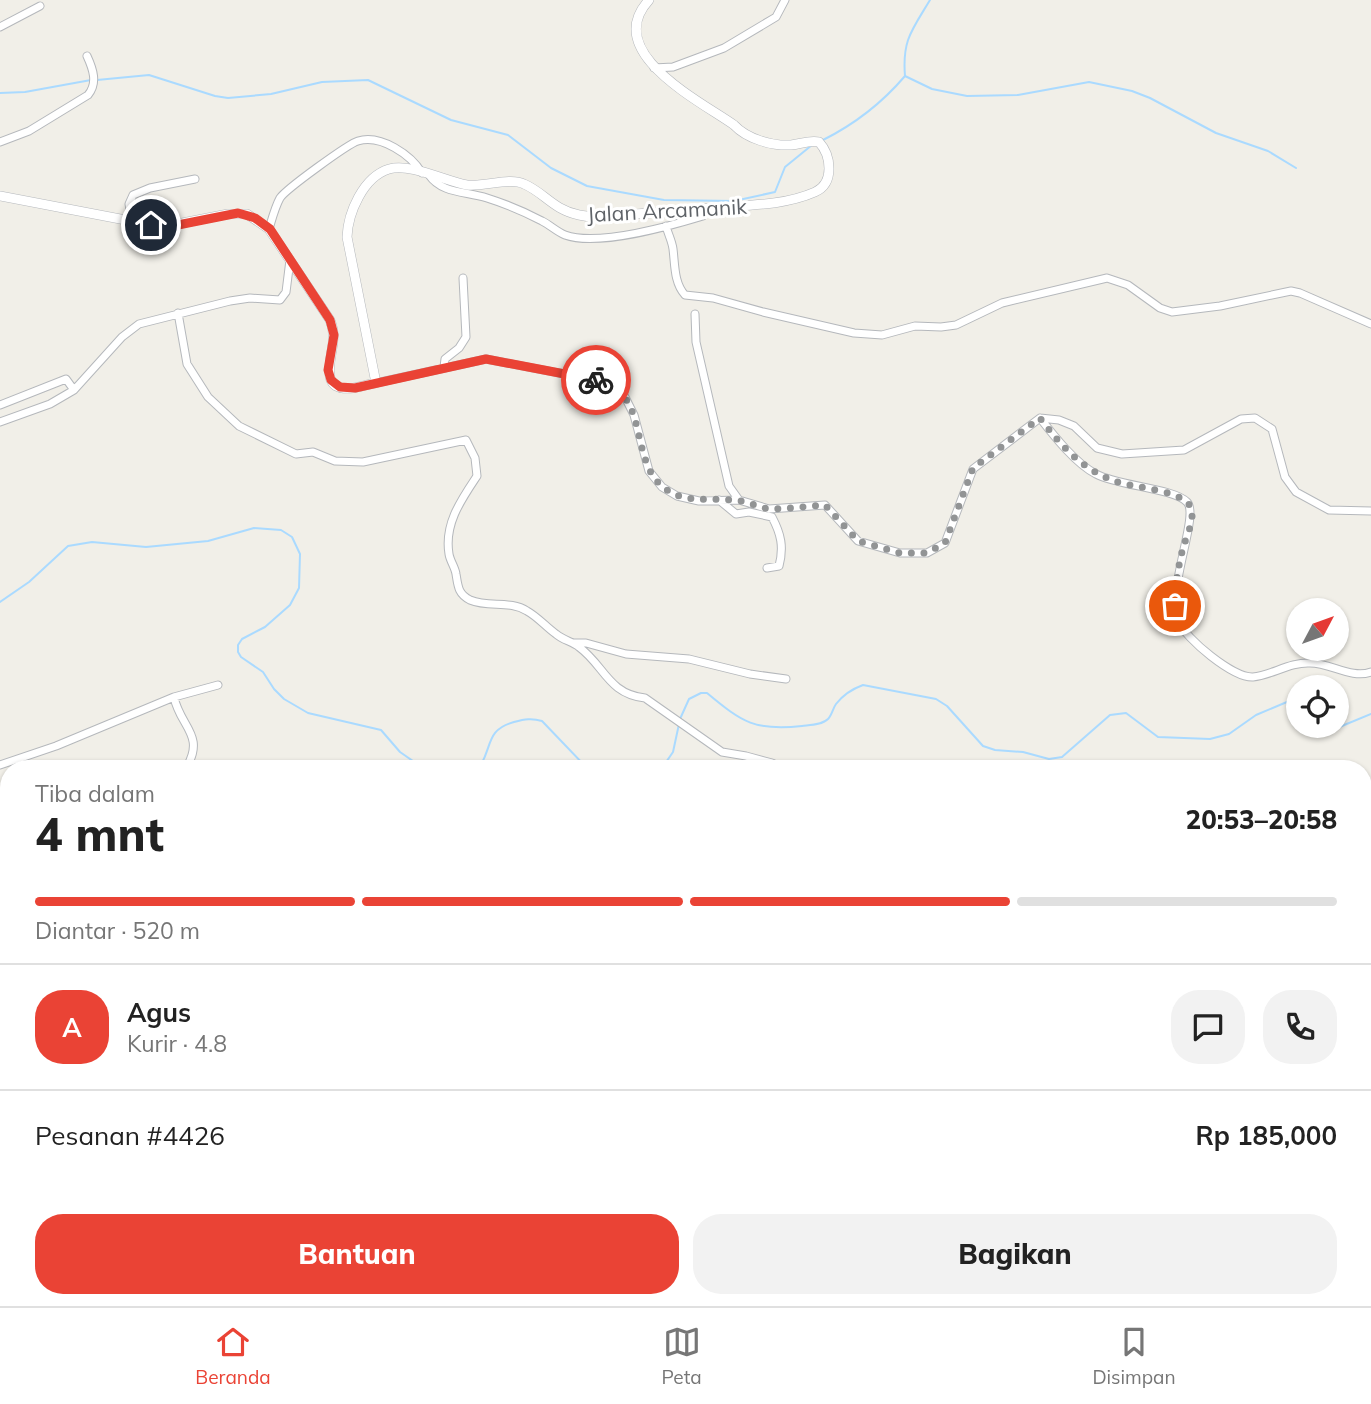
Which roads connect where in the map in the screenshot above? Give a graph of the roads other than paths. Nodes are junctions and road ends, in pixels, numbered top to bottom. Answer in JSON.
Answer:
{"nodes":[{"id":1,"x":649,"y":0,"type":"edge"},
{"id":2,"x":785,"y":0,"type":"edge"},
{"id":3,"x":40,"y":6,"type":"dead end"},
{"id":4,"x":0,"y":27,"type":"edge"},
{"id":5,"x":88,"y":56,"type":"dead end"},
{"id":6,"x":653,"y":68,"type":"junction"},
{"id":7,"x":0,"y":142,"type":"edge"},
{"id":8,"x":426,"y":174,"type":"junction"},
{"id":9,"x":195,"y":179,"type":"dead end"},
{"id":10,"x":0,"y":196,"type":"edge"},
{"id":11,"x":712,"y":208,"type":"junction"},
{"id":12,"x":132,"y":222,"type":"junction"},
{"id":13,"x":666,"y":226,"type":"junction"},
{"id":14,"x":270,"y":229,"type":"junction"},
{"id":15,"x":290,"y":260,"type":"junction"},
{"id":16,"x":463,"y":278,"type":"dead end"},
{"id":17,"x":178,"y":313,"type":"junction"},
{"id":18,"x":695,"y":314,"type":"dead end"},
{"id":19,"x":1371,"y":324,"type":"edge"},
{"id":20,"x":444,"y":367,"type":"junction"},
{"id":21,"x":376,"y":383,"type":"junction"},
{"id":22,"x":74,"y":390,"type":"junction"},
{"id":23,"x":0,"y":405,"type":"edge"},
{"id":24,"x":1040,"y":418,"type":"junction"},
{"id":25,"x":0,"y":422,"type":"edge"},
{"id":26,"x":719,"y":500,"type":"junction"},
{"id":27,"x":739,"y":500,"type":"junction"},
{"id":28,"x":1371,"y":511,"type":"edge"},
{"id":29,"x":767,"y":568,"type":"dead end"},
{"id":30,"x":570,"y":643,"type":"junction"},
{"id":31,"x":1371,"y":672,"type":"edge"},
{"id":32,"x":786,"y":679,"type":"dead end"},
{"id":33,"x":218,"y":685,"type":"dead end"},
{"id":34,"x":174,"y":697,"type":"junction"},
{"id":35,"x":15,"y":760,"type":"edge"},
{"id":36,"x":190,"y":760,"type":"edge"},
{"id":37,"x":760,"y":760,"type":"edge"}],
"edges":[{"from":1,"to":6,"type":"street","name":"Jalan Arcamanik"},
{"from":2,"to":6,"type":"street"},
{"from":3,"to":4,"type":"street"},
{"from":5,"to":7,"type":"street"},
{"from":6,"to":11,"type":"street","name":"Jalan Arcamanik"},
{"from":8,"to":11,"type":"street","name":"Jalan Arcamanik"},
{"from":8,"to":13,"type":"street"},
{"from":8,"to":14,"type":"street"},
{"from":8,"to":21,"type":"street","name":"Jalan Arcamanik"},
{"from":9,"to":12,"type":"street"},
{"from":10,"to":12,"type":"street"},
{"from":11,"to":13,"type":"street"},
{"from":12,"to":14,"type":"street"},
{"from":13,"to":19,"type":"street"},
{"from":14,"to":15,"type":"street"},
{"from":15,"to":17,"type":"street"},
{"from":15,"to":21,"type":"street"},
{"from":16,"to":20,"type":"street"},
{"from":17,"to":22,"type":"street"},
{"from":17,"to":30,"type":"street"},
{"from":18,"to":27,"type":"street"},
{"from":20,"to":21,"type":"street"},
{"from":20,"to":26,"type":"street"},
{"from":22,"to":23,"type":"street"},
{"from":22,"to":25,"type":"street"},
{"from":24,"to":27,"type":"street"},
{"from":24,"to":28,"type":"street"},
{"from":24,"to":31,"type":"street"},
{"from":26,"to":27,"type":"street"},
{"from":26,"to":29,"type":"street"},
{"from":30,"to":32,"type":"street"},
{"from":30,"to":37,"type":"street"},
{"from":33,"to":34,"type":"street"},
{"from":34,"to":35,"type":"street"},
{"from":34,"to":36,"type":"street"}]}
